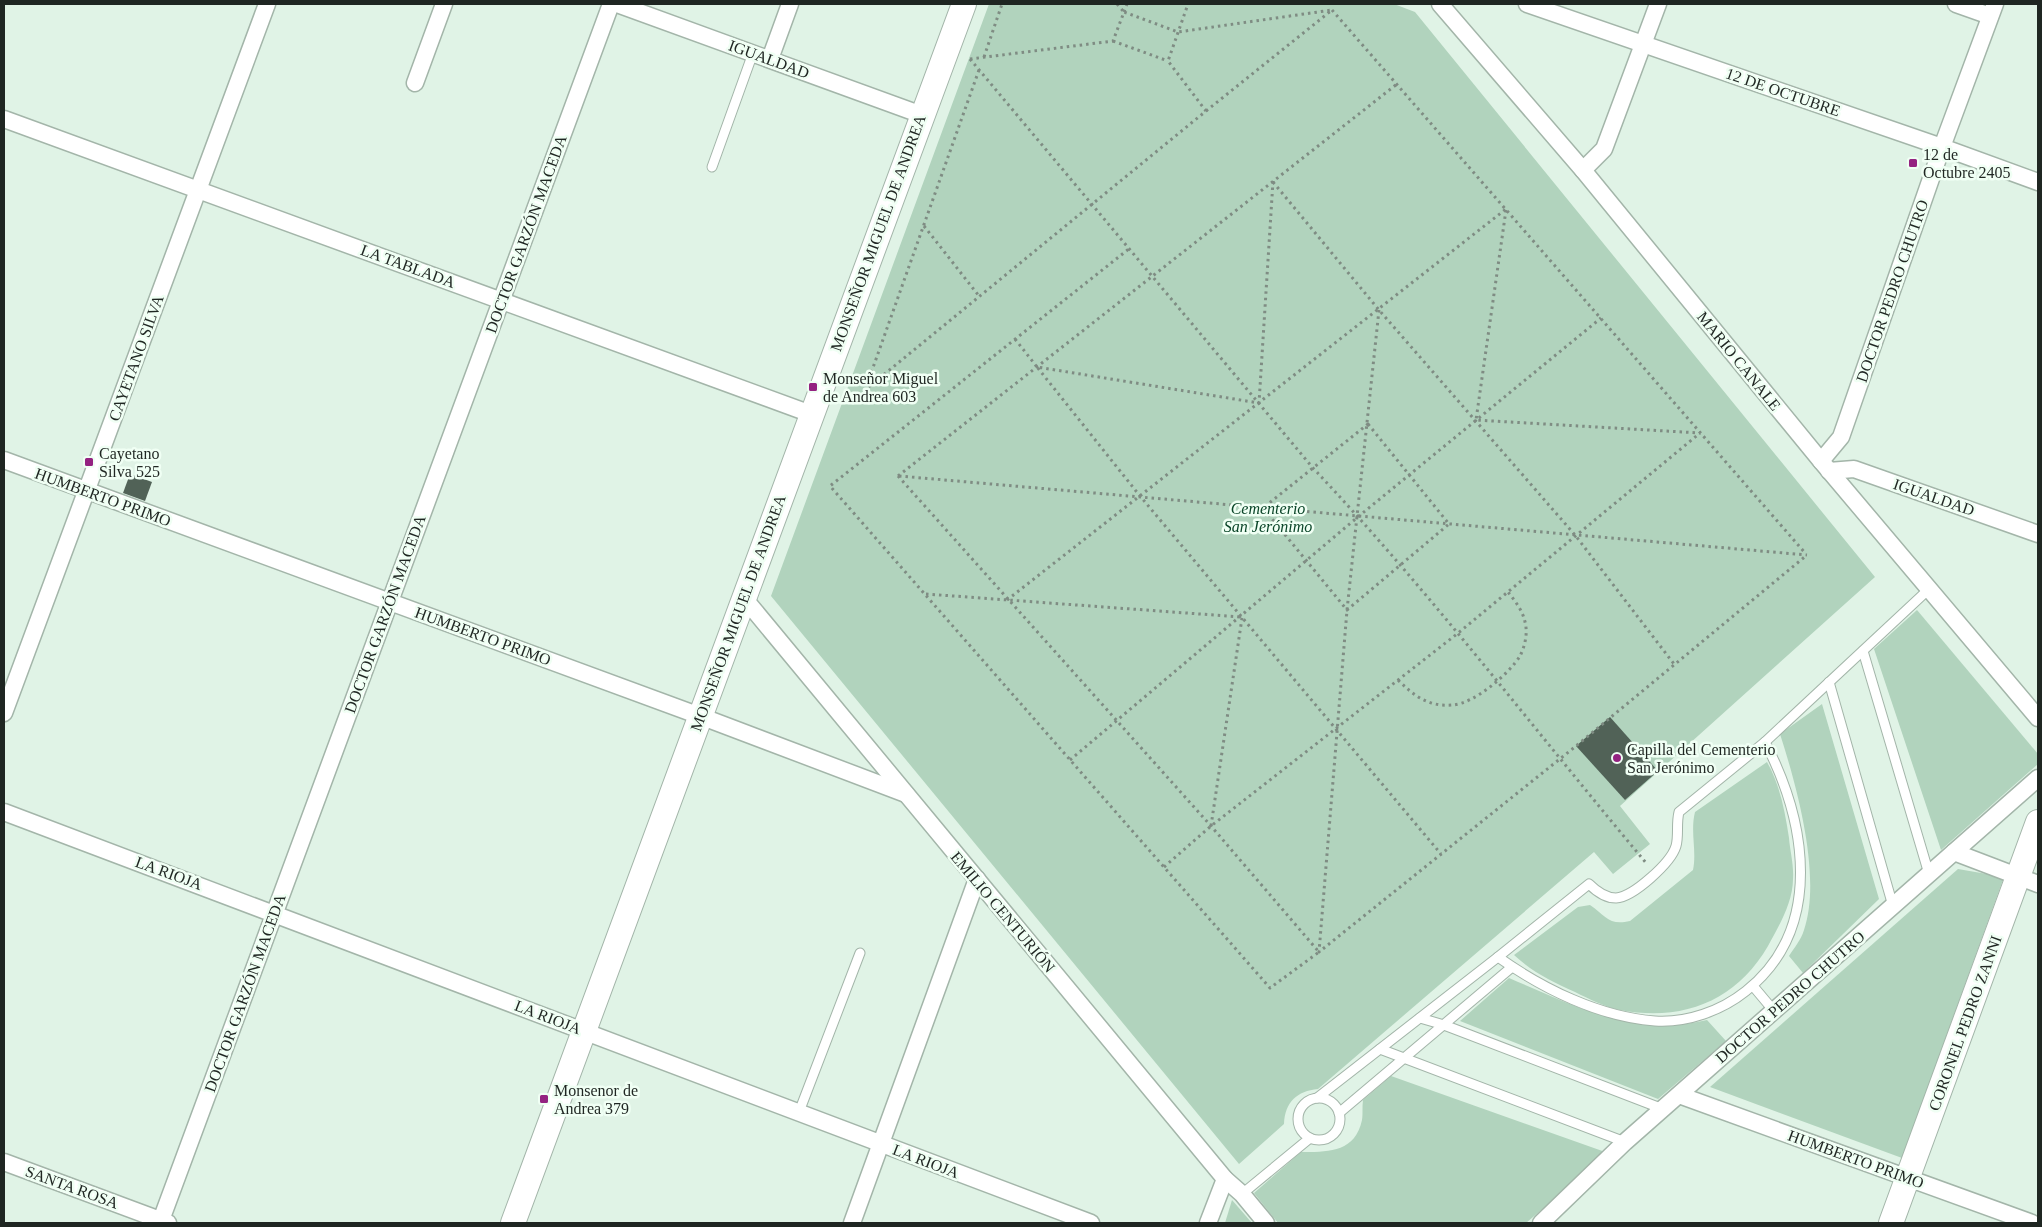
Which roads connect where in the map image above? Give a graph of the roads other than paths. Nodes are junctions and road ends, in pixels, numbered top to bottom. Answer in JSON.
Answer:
{"nodes":[{"id":1,"x":268,"y":4,"type":"edge"},
{"id":2,"x":444,"y":4,"type":"edge"},
{"id":3,"x":610,"y":4,"type":"edge"},
{"id":4,"x":617,"y":4,"type":"edge"},
{"id":5,"x":790,"y":4,"type":"edge"},
{"id":6,"x":964,"y":4,"type":"edge"},
{"id":7,"x":1440,"y":4,"type":"edge"},
{"id":8,"x":1527,"y":4,"type":"edge"},
{"id":9,"x":1658,"y":4,"type":"edge"},
{"id":10,"x":1956,"y":4,"type":"edge"},
{"id":11,"x":1993,"y":10,"type":"edge"},
{"id":12,"x":1643,"y":45,"type":"junction"},
{"id":13,"x":753,"y":53,"type":"junction"},
{"id":14,"x":770,"y":59,"type":"junction"},
{"id":15,"x":415,"y":83,"type":"dead end"},
{"id":16,"x":922,"y":115,"type":"junction"},
{"id":17,"x":4,"y":119,"type":"edge"},
{"id":18,"x":1942,"y":146,"type":"junction"},
{"id":19,"x":712,"y":167,"type":"dead end"},
{"id":20,"x":1583,"y":170,"type":"junction"},
{"id":21,"x":2038,"y":182,"type":"edge"},
{"id":22,"x":198,"y":190,"type":"junction"},
{"id":23,"x":501,"y":300,"type":"junction"},
{"id":24,"x":811,"y":414,"type":"junction"},
{"id":25,"x":4,"y":460,"type":"edge"},
{"id":26,"x":1825,"y":466,"type":"junction"},
{"id":27,"x":86,"y":490,"type":"junction"},
{"id":28,"x":2038,"y":534,"type":"edge"},
{"id":29,"x":1929,"y":589,"type":"junction"},
{"id":30,"x":744,"y":598,"type":"junction"},
{"id":31,"x":390,"y":602,"type":"junction"},
{"id":32,"x":1863,"y":651,"type":"junction"},
{"id":33,"x":1829,"y":682,"type":"junction"},
{"id":34,"x":4,"y":713,"type":"edge"},
{"id":35,"x":700,"y":716,"type":"junction"},
{"id":36,"x":2038,"y":718,"type":"edge"},
{"id":37,"x":1765,"y":742,"type":"junction"},
{"id":38,"x":2038,"y":778,"type":"edge"},
{"id":39,"x":906,"y":794,"type":"junction"},
{"id":40,"x":4,"y":812,"type":"edge"},
{"id":41,"x":2038,"y":822,"type":"edge"},
{"id":42,"x":1954,"y":852,"type":"junction"},
{"id":43,"x":1929,"y":874,"type":"junction"},
{"id":44,"x":977,"y":880,"type":"junction"},
{"id":45,"x":2028,"y":880,"type":"edge"},
{"id":46,"x":1893,"y":906,"type":"junction"},
{"id":47,"x":275,"y":912,"type":"junction"},
{"id":48,"x":860,"y":953,"type":"dead end"},
{"id":49,"x":1498,"y":957,"type":"junction"},
{"id":50,"x":1512,"y":967,"type":"junction"},
{"id":51,"x":1753,"y":986,"type":"junction"},
{"id":52,"x":1774,"y":1011,"type":"junction"},
{"id":53,"x":1420,"y":1018,"type":"junction"},
{"id":54,"x":1444,"y":1025,"type":"junction"},
{"id":55,"x":584,"y":1031,"type":"junction"},
{"id":56,"x":1380,"y":1049,"type":"junction"},
{"id":57,"x":1405,"y":1057,"type":"junction"},
{"id":58,"x":1679,"y":1095,"type":"junction"},
{"id":59,"x":1318,"y":1098,"type":"junction"},
{"id":60,"x":1663,"y":1109,"type":"junction"},
{"id":61,"x":799,"y":1112,"type":"junction"},
{"id":62,"x":1340,"y":1113,"type":"junction"},
{"id":63,"x":1310,"y":1138,"type":"junction"},
{"id":64,"x":1625,"y":1142,"type":"junction"},
{"id":65,"x":881,"y":1144,"type":"junction"},
{"id":66,"x":4,"y":1162,"type":"edge"},
{"id":67,"x":1908,"y":1178,"type":"junction"},
{"id":68,"x":1225,"y":1179,"type":"junction"},
{"id":69,"x":1242,"y":1194,"type":"junction"},
{"id":70,"x":163,"y":1222,"type":"edge"},
{"id":71,"x":1543,"y":1222,"type":"edge"},
{"id":72,"x":513,"y":1223,"type":"edge"},
{"id":73,"x":852,"y":1223,"type":"edge"},
{"id":74,"x":1091,"y":1223,"type":"edge"},
{"id":75,"x":1208,"y":1223,"type":"edge"},
{"id":76,"x":1266,"y":1223,"type":"edge"},
{"id":77,"x":1892,"y":1223,"type":"edge"},
{"id":78,"x":2032,"y":1223,"type":"edge"}],
"edges":[{"from":1,"to":22,"type":"street","name":"CAYETANO SILVA"},
{"from":2,"to":15,"type":"street"},
{"from":3,"to":23,"type":"street","name":"DOCTOR GARZÓN MACEDA"},
{"from":4,"to":13,"type":"street","name":"IGUALDAD"},
{"from":5,"to":14,"type":"street"},
{"from":6,"to":16,"type":"main road","name":"MONSEÑOR MIGUEL DE ANDREA"},
{"from":7,"to":20,"type":"street","name":"MARIO CANALE"},
{"from":8,"to":12,"type":"street","name":"12 DE OCTUBRE"},
{"from":9,"to":12,"type":"street"},
{"from":10,"to":11,"type":"street"},
{"from":11,"to":18,"type":"street","name":"DOCTOR PEDRO CHUTRO"},
{"from":12,"to":18,"type":"street","name":"12 DE OCTUBRE"},
{"from":12,"to":20,"type":"street"},
{"from":13,"to":14,"type":"street","name":"IGUALDAD"},
{"from":13,"to":19,"type":"lane"},
{"from":14,"to":16,"type":"street","name":"IGUALDAD"},
{"from":16,"to":24,"type":"main road","name":"MONSEÑOR MIGUEL DE ANDREA"},
{"from":17,"to":22,"type":"street","name":"LA TABLADA"},
{"from":18,"to":21,"type":"street","name":"12 DE OCTUBRE"},
{"from":18,"to":26,"type":"street","name":"DOCTOR PEDRO CHUTRO"},
{"from":20,"to":26,"type":"street","name":"MARIO CANALE"},
{"from":22,"to":23,"type":"street","name":"LA TABLADA"},
{"from":22,"to":27,"type":"street","name":"CAYETANO SILVA"},
{"from":23,"to":24,"type":"street","name":"LA TABLADA"},
{"from":23,"to":31,"type":"street","name":"DOCTOR GARZÓN MACEDA"},
{"from":24,"to":30,"type":"main road","name":"MONSEÑOR MIGUEL DE ANDREA"},
{"from":25,"to":27,"type":"street","name":"HUMBERTO PRIMO"},
{"from":26,"to":28,"type":"street","name":"IGUALDAD"},
{"from":26,"to":29,"type":"street","name":"MARIO CANALE"},
{"from":27,"to":31,"type":"street","name":"HUMBERTO PRIMO"},
{"from":27,"to":34,"type":"street","name":"CAYETANO SILVA"},
{"from":29,"to":32,"type":"lane"},
{"from":29,"to":36,"type":"street","name":"MARIO CANALE"},
{"from":30,"to":35,"type":"main road","name":"MONSEÑOR MIGUEL DE ANDREA"},
{"from":30,"to":39,"type":"street","name":"EMILIO CENTURIÓN"},
{"from":31,"to":35,"type":"street","name":"HUMBERTO PRIMO"},
{"from":31,"to":47,"type":"street","name":"DOCTOR GARZÓN MACEDA"},
{"from":32,"to":33,"type":"lane"},
{"from":32,"to":43,"type":"lane"},
{"from":33,"to":37,"type":"lane"},
{"from":33,"to":46,"type":"lane"},
{"from":35,"to":39,"type":"street","name":"HUMBERTO PRIMO"},
{"from":35,"to":55,"type":"main road","name":"MONSEÑOR MIGUEL DE ANDREA"},
{"from":37,"to":49,"type":"lane"},
{"from":37,"to":51,"type":"lane"},
{"from":38,"to":42,"type":"street","name":"DOCTOR PEDRO CHUTRO"},
{"from":39,"to":44,"type":"street","name":"EMILIO CENTURIÓN"},
{"from":40,"to":47,"type":"street","name":"LA RIOJA"},
{"from":41,"to":45,"type":"main road","name":"CORONEL PEDRO ZANNI"},
{"from":42,"to":43,"type":"street","name":"DOCTOR PEDRO CHUTRO"},
{"from":42,"to":45,"type":"street"},
{"from":43,"to":46,"type":"street","name":"DOCTOR PEDRO CHUTRO"},
{"from":44,"to":65,"type":"street"},
{"from":44,"to":68,"type":"street","name":"EMILIO CENTURIÓN"},
{"from":45,"to":67,"type":"main road","name":"CORONEL PEDRO ZANNI"},
{"from":46,"to":52,"type":"street","name":"DOCTOR PEDRO CHUTRO"},
{"from":47,"to":55,"type":"street","name":"LA RIOJA"},
{"from":47,"to":70,"type":"street","name":"DOCTOR GARZÓN MACEDA"},
{"from":48,"to":61,"type":"lane"},
{"from":49,"to":50,"type":"lane"},
{"from":49,"to":53,"type":"lane"},
{"from":50,"to":51,"type":"lane"},
{"from":50,"to":54,"type":"lane"},
{"from":51,"to":52,"type":"lane"},
{"from":52,"to":58,"type":"street","name":"DOCTOR PEDRO CHUTRO"},
{"from":53,"to":54,"type":"lane"},
{"from":53,"to":56,"type":"lane"},
{"from":54,"to":57,"type":"lane"},
{"from":54,"to":60,"type":"lane"},
{"from":55,"to":61,"type":"street","name":"LA RIOJA"},
{"from":55,"to":72,"type":"main road","name":"MONSEÑOR MIGUEL DE ANDREA"},
{"from":56,"to":57,"type":"lane"},
{"from":56,"to":59,"type":"lane"},
{"from":57,"to":62,"type":"lane"},
{"from":57,"to":64,"type":"lane"},
{"from":58,"to":60,"type":"street","name":"DOCTOR PEDRO CHUTRO"},
{"from":58,"to":67,"type":"street","name":"HUMBERTO PRIMO"},
{"from":59,"to":62,"type":"lane"},
{"from":59,"to":63,"type":"lane"},
{"from":60,"to":64,"type":"street","name":"DOCTOR PEDRO CHUTRO"},
{"from":61,"to":65,"type":"street","name":"LA RIOJA"},
{"from":62,"to":63,"type":"lane"},
{"from":63,"to":69,"type":"lane"},
{"from":64,"to":71,"type":"street","name":"DOCTOR PEDRO CHUTRO"},
{"from":65,"to":73,"type":"street"},
{"from":65,"to":74,"type":"street","name":"LA RIOJA"},
{"from":66,"to":70,"type":"street","name":"SANTA ROSA"},
{"from":67,"to":77,"type":"main road","name":"CORONEL PEDRO ZANNI"},
{"from":67,"to":78,"type":"street","name":"HUMBERTO PRIMO"},
{"from":68,"to":69,"type":"street","name":"EMILIO CENTURIÓN"},
{"from":68,"to":75,"type":"street"},
{"from":69,"to":76,"type":"street","name":"EMILIO CENTURIÓN"}]}
